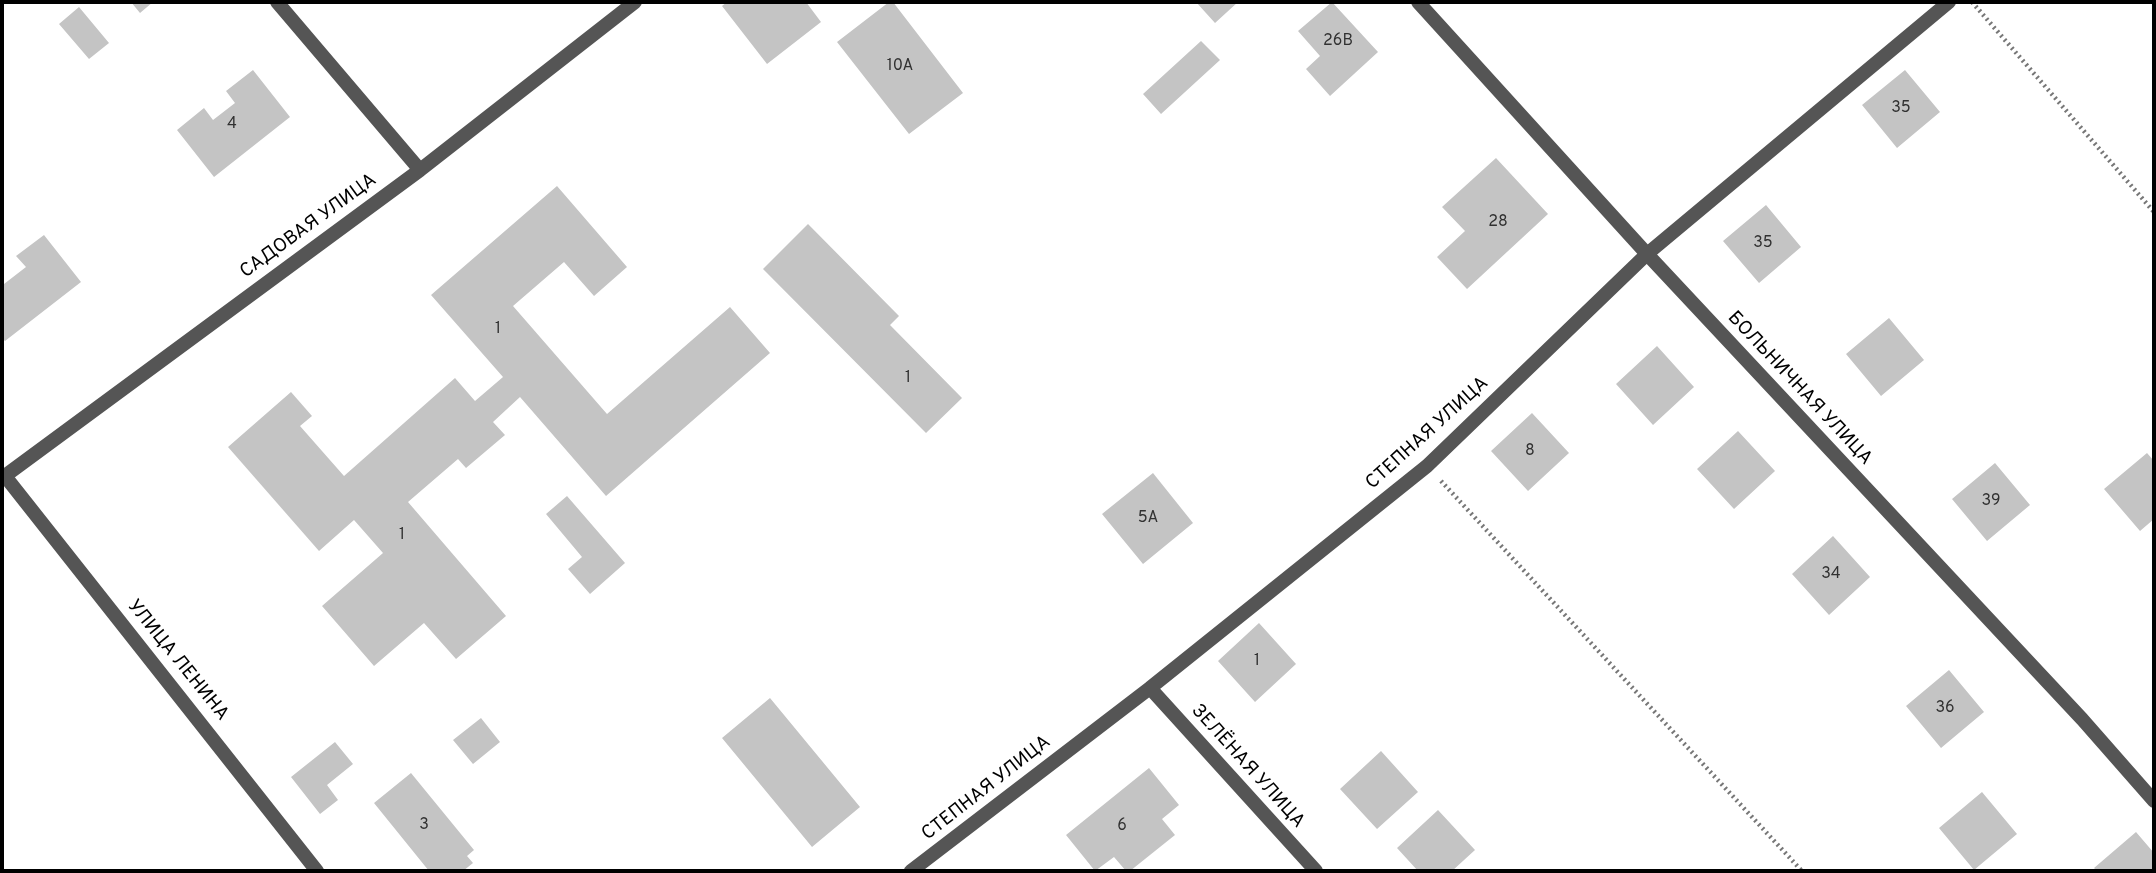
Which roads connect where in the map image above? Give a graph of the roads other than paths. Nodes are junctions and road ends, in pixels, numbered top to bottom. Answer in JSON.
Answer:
{"nodes":[{"id":1,"x":277,"y":2,"type":"edge"},
{"id":2,"x":635,"y":2,"type":"edge"},
{"id":3,"x":1419,"y":2,"type":"edge"},
{"id":4,"x":1949,"y":2,"type":"edge"},
{"id":5,"x":420,"y":170,"type":"junction"},
{"id":6,"x":1647,"y":254,"type":"junction"},
{"id":7,"x":3,"y":477,"type":"edge"},
{"id":8,"x":1150,"y":688,"type":"junction"},
{"id":9,"x":2154,"y":801,"type":"edge"},
{"id":10,"x":317,"y":871,"type":"edge"},
{"id":11,"x":911,"y":871,"type":"edge"},
{"id":12,"x":1317,"y":871,"type":"edge"}],
"edges":[{"from":1,"to":5,"type":"street"},
{"from":2,"to":5,"type":"street","name":"САДОВАЯ УЛИЦА"},
{"from":3,"to":6,"type":"street","name":"БОЛЬНИЧНАЯ УЛИЦА"},
{"from":4,"to":6,"type":"street","name":"СТЕПНАЯ УЛИЦА"},
{"from":5,"to":7,"type":"street","name":"САДОВАЯ УЛИЦА"},
{"from":6,"to":8,"type":"street","name":"СТЕПНАЯ УЛИЦА"},
{"from":6,"to":9,"type":"street","name":"БОЛЬНИЧНАЯ УЛИЦА"},
{"from":7,"to":10,"type":"street","name":"УЛИЦА ЛЕНИНА"},
{"from":8,"to":11,"type":"street","name":"СТЕПНАЯ УЛИЦА"},
{"from":8,"to":12,"type":"street","name":"ЗЕЛЁНАЯ УЛИЦА"}]}
